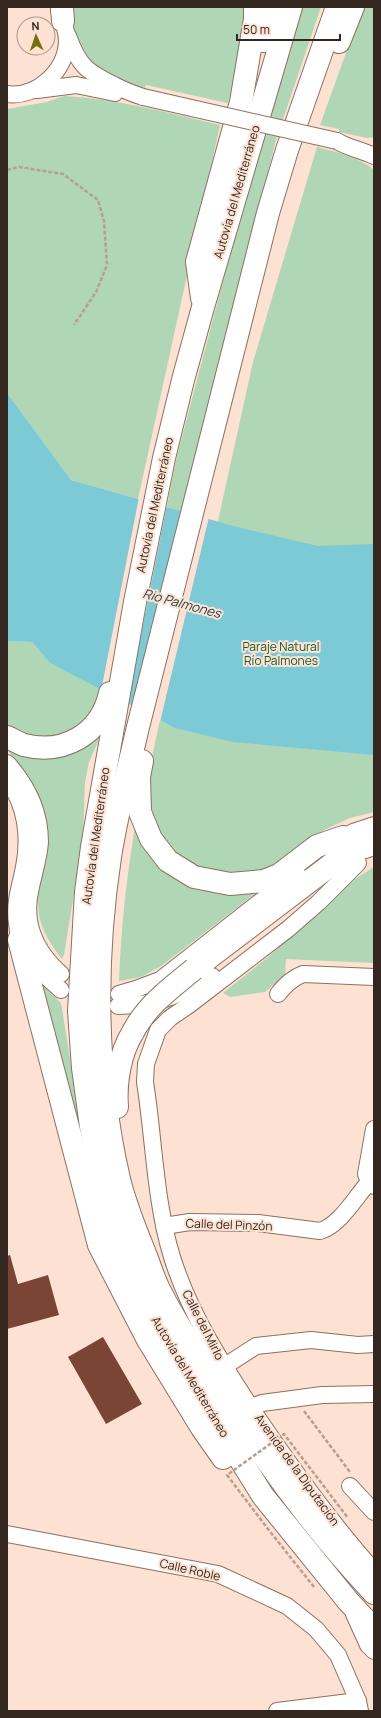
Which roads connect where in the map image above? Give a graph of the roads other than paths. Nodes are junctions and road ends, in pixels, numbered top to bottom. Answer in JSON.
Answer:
{"nodes":[{"id":1,"x":255,"y":7,"type":"edge"},
{"id":2,"x":272,"y":7,"type":"edge"},
{"id":3,"x":291,"y":7,"type":"edge"},
{"id":4,"x":337,"y":7,"type":"edge"},
{"id":5,"x":354,"y":7,"type":"edge"},
{"id":6,"x":61,"y":16,"type":"edge"},
{"id":7,"x":32,"y":91,"type":"junction"},
{"id":8,"x":123,"y":91,"type":"junction"},
{"id":9,"x":7,"y":94,"type":"edge"},
{"id":10,"x":337,"y":141,"type":"junction"},
{"id":11,"x":374,"y":144,"type":"edge"},
{"id":12,"x":287,"y":150,"type":"junction"},
{"id":13,"x":374,"y":156,"type":"edge"},
{"id":14,"x":232,"y":210,"type":"junction"},
{"id":15,"x":203,"y":307,"type":"junction"},
{"id":16,"x":107,"y":722,"type":"junction"},
{"id":17,"x":138,"y":727,"type":"junction"},
{"id":18,"x":7,"y":737,"type":"edge"},
{"id":19,"x":7,"y":763,"type":"edge"},
{"id":20,"x":7,"y":780,"type":"edge"},
{"id":21,"x":374,"y":825,"type":"edge"},
{"id":22,"x":343,"y":837,"type":"junction"},
{"id":23,"x":374,"y":844,"type":"edge"},
{"id":24,"x":374,"y":855,"type":"edge"},
{"id":25,"x":358,"y":863,"type":"junction"},
{"id":26,"x":19,"y":940,"type":"junction"},
{"id":27,"x":61,"y":974,"type":"dead end"},
{"id":28,"x":374,"y":977,"type":"edge"},
{"id":29,"x":61,"y":990,"type":"dead end"},
{"id":30,"x":278,"y":994,"type":"dead end"},
{"id":31,"x":374,"y":1129,"type":"edge"},
{"id":32,"x":120,"y":1180,"type":"junction"},
{"id":33,"x":371,"y":1184,"type":"edge"},
{"id":34,"x":164,"y":1226,"type":"junction"},
{"id":35,"x":374,"y":1344,"type":"edge"},
{"id":36,"x":225,"y":1366,"type":"junction"},
{"id":37,"x":374,"y":1394,"type":"edge"},
{"id":38,"x":251,"y":1407,"type":"junction"},
{"id":39,"x":350,"y":1486,"type":"road end"},
{"id":40,"x":263,"y":1496,"type":"junction"},
{"id":41,"x":374,"y":1512,"type":"edge"},
{"id":42,"x":7,"y":1534,"type":"edge"},
{"id":43,"x":374,"y":1571,"type":"edge"},
{"id":44,"x":374,"y":1593,"type":"edge"},
{"id":45,"x":348,"y":1601,"type":"junction"},
{"id":46,"x":374,"y":1629,"type":"edge"},
{"id":47,"x":374,"y":1651,"type":"edge"},
{"id":48,"x":359,"y":1706,"type":"edge"},
{"id":49,"x":277,"y":1711,"type":"edge"}],
"edges":[{"from":1,"to":15,"type":"highway"},
{"from":2,"to":14,"type":"highway"},
{"from":3,"to":14,"type":"highway","name":"Autovía del Mediterráneo"},
{"from":4,"to":12,"type":"highway","name":"Autovía del Mediterráneo"},
{"from":5,"to":12,"type":"highway"},
{"from":6,"to":7,"type":"street"},
{"from":6,"to":8,"type":"street"},
{"from":7,"to":8,"type":"street"},
{"from":7,"to":9,"type":"street"},
{"from":8,"to":10,"type":"street","bridge":true},
{"from":10,"to":11,"type":"street"},
{"from":10,"to":13,"type":"street"},
{"from":12,"to":17,"type":"highway","name":"Autovía del Mediterráneo"},
{"from":14,"to":15,"type":"highway","name":"Autovía del Mediterráneo"},
{"from":15,"to":16,"type":"highway","name":"Autovía del Mediterráneo"},
{"from":16,"to":18,"type":"highway"},
{"from":16,"to":40,"type":"highway","name":"Autovía del Mediterráneo"},
{"from":17,"to":22,"type":"highway"},
{"from":17,"to":32,"type":"highway","name":"Autovía del Mediterráneo"},
{"from":19,"to":27,"type":"street"},
{"from":20,"to":26,"type":"street"},
{"from":21,"to":22,"type":"street"},
{"from":22,"to":25,"type":"street"},
{"from":23,"to":32,"type":"highway","bridge":true},
{"from":24,"to":25,"type":"street"},
{"from":25,"to":34,"type":"street","name":"Calle del Mirlo"},
{"from":26,"to":29,"type":"street"},
{"from":26,"to":40,"type":"highway"},
{"from":28,"to":30,"type":"street"},
{"from":31,"to":33,"type":"street"},
{"from":32,"to":44,"type":"highway","name":"Autovía del Mediterráneo"},
{"from":33,"to":34,"type":"street","name":"Calle del Pinzón"},
{"from":34,"to":36,"type":"street","name":"Calle del Mirlo"},
{"from":35,"to":36,"type":"street","name":"Calle del Mirlo"},
{"from":36,"to":38,"type":"street","name":"Avenida de la Diputación"},
{"from":37,"to":38,"type":"street"},
{"from":38,"to":43,"type":"street","name":"Avenida de la Diputación"},
{"from":39,"to":41,"type":"street"},
{"from":40,"to":45,"type":"highway","name":"Autovía del Mediterráneo"},
{"from":42,"to":48,"type":"street","name":"Calle Roble"},
{"from":45,"to":46,"type":"highway","name":"Autovía del Mediterráneo"},
{"from":45,"to":47,"type":"street"},
{"from":48,"to":49,"type":"street"}]}
